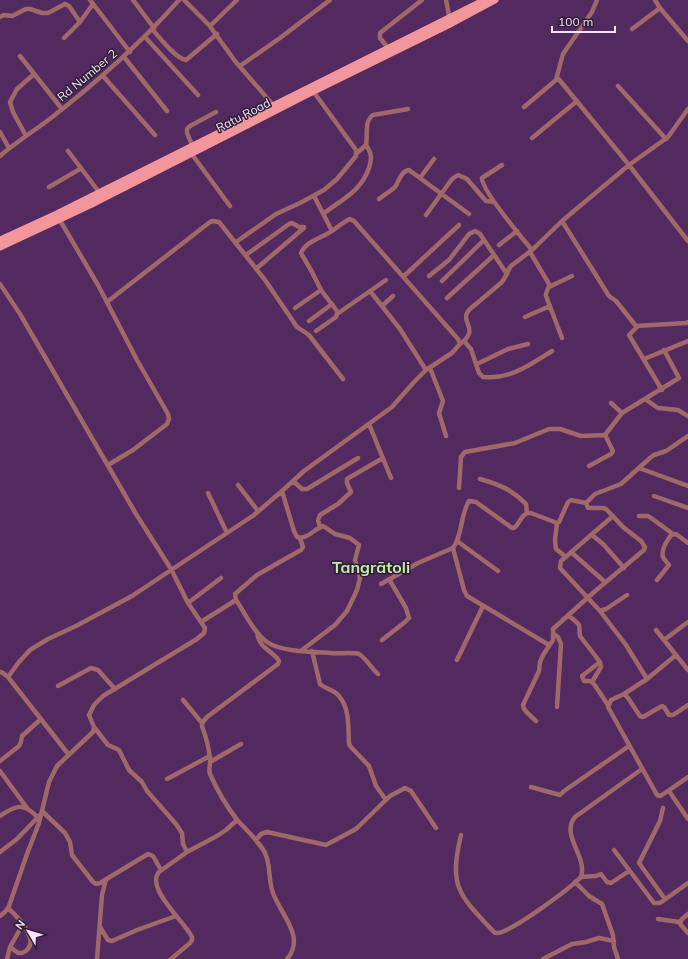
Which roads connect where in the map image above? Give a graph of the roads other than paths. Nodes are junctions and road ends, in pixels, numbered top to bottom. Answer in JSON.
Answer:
{"nodes":[{"id":1,"x":133,"y":0,"type":"edge"},
{"id":2,"x":184,"y":0,"type":"edge"},
{"id":3,"x":237,"y":0,"type":"edge"},
{"id":4,"x":330,"y":0,"type":"edge"},
{"id":5,"x":422,"y":0,"type":"edge"},
{"id":6,"x":446,"y":0,"type":"edge"},
{"id":7,"x":485,"y":0,"type":"edge"},
{"id":8,"x":495,"y":0,"type":"edge"},
{"id":9,"x":596,"y":0,"type":"edge"},
{"id":10,"x":655,"y":0,"type":"edge"},
{"id":11,"x":177,"y":1,"type":"edge"},
{"id":12,"x":92,"y":2,"type":"edge"},
{"id":13,"x":660,"y":8,"type":"junction"},
{"id":14,"x":0,"y":17,"type":"edge"},
{"id":15,"x":450,"y":20,"type":"junction"},
{"id":16,"x":80,"y":22,"type":"junction"},
{"id":17,"x":210,"y":26,"type":"junction"},
{"id":18,"x":153,"y":29,"type":"junction"},
{"id":19,"x":632,"y":29,"type":"dead end"},
{"id":20,"x":216,"y":34,"type":"junction"},
{"id":21,"x":145,"y":37,"type":"junction"},
{"id":22,"x":64,"y":38,"type":"dead end"},
{"id":23,"x":688,"y":41,"type":"edge"},
{"id":24,"x":388,"y":48,"type":"junction"},
{"id":25,"x":130,"y":52,"type":"junction"},
{"id":26,"x":20,"y":56,"type":"dead end"},
{"id":27,"x":124,"y":57,"type":"junction"},
{"id":28,"x":240,"y":66,"type":"junction"},
{"id":29,"x":34,"y":74,"type":"junction"},
{"id":30,"x":103,"y":76,"type":"junction"},
{"id":31,"x":558,"y":77,"type":"junction"},
{"id":32,"x":618,"y":86,"type":"dead end"},
{"id":33,"x":313,"y":91,"type":"junction"},
{"id":34,"x":198,"y":95,"type":"dead end"},
{"id":35,"x":577,"y":101,"type":"junction"},
{"id":36,"x":274,"y":106,"type":"junction"},
{"id":37,"x":524,"y":107,"type":"dead end"},
{"id":38,"x":62,"y":109,"type":"junction"},
{"id":39,"x":408,"y":109,"type":"dead end"},
{"id":40,"x":688,"y":110,"type":"edge"},
{"id":41,"x":167,"y":111,"type":"dead end"},
{"id":42,"x":216,"y":112,"type":"dead end"},
{"id":43,"x":0,"y":132,"type":"edge"},
{"id":44,"x":155,"y":135,"type":"dead end"},
{"id":45,"x":26,"y":136,"type":"junction"},
{"id":46,"x":532,"y":138,"type":"dead end"},
{"id":47,"x":666,"y":139,"type":"junction"},
{"id":48,"x":366,"y":145,"type":"junction"},
{"id":49,"x":9,"y":148,"type":"junction"},
{"id":50,"x":191,"y":149,"type":"junction"},
{"id":51,"x":68,"y":151,"type":"dead end"},
{"id":52,"x":357,"y":153,"type":"junction"},
{"id":53,"x":0,"y":156,"type":"edge"},
{"id":54,"x":434,"y":159,"type":"dead end"},
{"id":55,"x":502,"y":165,"type":"dead end"},
{"id":56,"x":629,"y":166,"type":"junction"},
{"id":57,"x":80,"y":169,"type":"junction"},
{"id":58,"x":420,"y":178,"type":"junction"},
{"id":59,"x":49,"y":187,"type":"dead end"},
{"id":60,"x":99,"y":192,"type":"junction"},
{"id":61,"x":442,"y":194,"type":"junction"},
{"id":62,"x":314,"y":196,"type":"junction"},
{"id":63,"x":379,"y":199,"type":"dead end"},
{"id":64,"x":494,"y":202,"type":"junction"},
{"id":65,"x":230,"y":206,"type":"dead end"},
{"id":66,"x":324,"y":213,"type":"junction"},
{"id":67,"x":469,"y":214,"type":"dead end"},
{"id":68,"x":426,"y":215,"type":"dead end"},
{"id":69,"x":58,"y":217,"type":"junction"},
{"id":70,"x":562,"y":222,"type":"junction"},
{"id":71,"x":459,"y":225,"type":"dead end"},
{"id":72,"x":332,"y":231,"type":"junction"},
{"id":73,"x":517,"y":231,"type":"junction"},
{"id":74,"x":0,"y":240,"type":"edge"},
{"id":75,"x":484,"y":240,"type":"junction"},
{"id":76,"x":236,"y":242,"type":"junction"},
{"id":77,"x":688,"y":242,"type":"edge"},
{"id":78,"x":499,"y":245,"type":"dead end"},
{"id":79,"x":0,"y":247,"type":"edge"},
{"id":80,"x":531,"y":251,"type":"junction"},
{"id":81,"x":246,"y":255,"type":"junction"},
{"id":82,"x":494,"y":255,"type":"junction"},
{"id":83,"x":256,"y":268,"type":"junction"},
{"id":84,"x":506,"y":274,"type":"junction"},
{"id":85,"x":404,"y":276,"type":"junction"},
{"id":86,"x":429,"y":276,"type":"dead end"},
{"id":87,"x":572,"y":276,"type":"dead end"},
{"id":88,"x":386,"y":280,"type":"dead end"},
{"id":89,"x":442,"y":281,"type":"dead end"},
{"id":90,"x":0,"y":284,"type":"edge"},
{"id":91,"x":549,"y":287,"type":"junction"},
{"id":92,"x":321,"y":290,"type":"junction"},
{"id":93,"x":370,"y":291,"type":"junction"},
{"id":94,"x":393,"y":296,"type":"dead end"},
{"id":95,"x":447,"y":298,"type":"dead end"},
{"id":96,"x":107,"y":302,"type":"junction"},
{"id":97,"x":332,"y":304,"type":"junction"},
{"id":98,"x":382,"y":306,"type":"junction"},
{"id":99,"x":550,"y":306,"type":"junction"},
{"id":100,"x":295,"y":308,"type":"dead end"},
{"id":101,"x":337,"y":314,"type":"junction"},
{"id":102,"x":525,"y":317,"type":"dead end"},
{"id":103,"x":309,"y":322,"type":"dead end"},
{"id":104,"x":688,"y":322,"type":"edge"},
{"id":105,"x":637,"y":327,"type":"junction"},
{"id":106,"x":316,"y":331,"type":"dead end"},
{"id":107,"x":562,"y":338,"type":"dead end"},
{"id":108,"x":464,"y":341,"type":"junction"},
{"id":109,"x":688,"y":341,"type":"edge"},
{"id":110,"x":460,"y":344,"type":"junction"},
{"id":111,"x":528,"y":344,"type":"dead end"},
{"id":112,"x":664,"y":350,"type":"junction"},
{"id":113,"x":552,"y":351,"type":"dead end"},
{"id":114,"x":644,"y":359,"type":"junction"},
{"id":115,"x":476,"y":364,"type":"junction"},
{"id":116,"x":428,"y":369,"type":"junction"},
{"id":117,"x":343,"y":380,"type":"dead end"},
{"id":118,"x":662,"y":390,"type":"junction"},
{"id":119,"x":645,"y":399,"type":"junction"},
{"id":120,"x":611,"y":403,"type":"dead end"},
{"id":121,"x":622,"y":413,"type":"junction"},
{"id":122,"x":688,"y":416,"type":"edge"},
{"id":123,"x":369,"y":424,"type":"junction"},
{"id":124,"x":605,"y":435,"type":"junction"},
{"id":125,"x":446,"y":436,"type":"dead end"},
{"id":126,"x":688,"y":436,"type":"edge"},
{"id":127,"x":358,"y":458,"type":"dead end"},
{"id":128,"x":383,"y":458,"type":"junction"},
{"id":129,"x":108,"y":465,"type":"junction"},
{"id":130,"x":589,"y":466,"type":"dead end"},
{"id":131,"x":639,"y":468,"type":"junction"},
{"id":132,"x":391,"y":478,"type":"dead end"},
{"id":133,"x":480,"y":479,"type":"dead end"},
{"id":134,"x":293,"y":481,"type":"junction"},
{"id":135,"x":687,"y":484,"type":"edge"},
{"id":136,"x":238,"y":485,"type":"dead end"},
{"id":137,"x":459,"y":488,"type":"dead end"},
{"id":138,"x":282,"y":491,"type":"junction"},
{"id":139,"x":208,"y":493,"type":"dead end"},
{"id":140,"x":654,"y":496,"type":"dead end"},
{"id":141,"x":586,"y":503,"type":"junction"},
{"id":142,"x":688,"y":508,"type":"edge"},
{"id":143,"x":258,"y":511,"type":"junction"},
{"id":144,"x":527,"y":513,"type":"junction"},
{"id":145,"x":613,"y":516,"type":"junction"},
{"id":146,"x":640,"y":516,"type":"dead end"},
{"id":147,"x":557,"y":523,"type":"junction"},
{"id":148,"x":320,"y":527,"type":"junction"},
{"id":149,"x":227,"y":533,"type":"junction"},
{"id":150,"x":673,"y":534,"type":"junction"},
{"id":151,"x":592,"y":535,"type":"junction"},
{"id":152,"x":300,"y":538,"type":"junction"},
{"id":153,"x":457,"y":541,"type":"junction"},
{"id":154,"x":688,"y":543,"type":"edge"},
{"id":155,"x":454,"y":548,"type":"junction"},
{"id":156,"x":572,"y":552,"type":"junction"},
{"id":157,"x":566,"y":557,"type":"junction"},
{"id":158,"x":624,"y":568,"type":"junction"},
{"id":159,"x":171,"y":569,"type":"junction"},
{"id":160,"x":498,"y":571,"type":"dead end"},
{"id":161,"x":221,"y":578,"type":"dead end"},
{"id":162,"x":389,"y":579,"type":"junction"},
{"id":163,"x":657,"y":580,"type":"dead end"},
{"id":164,"x":605,"y":582,"type":"junction"},
{"id":165,"x":382,"y":584,"type":"dead end"},
{"id":166,"x":627,"y":595,"type":"dead end"},
{"id":167,"x":588,"y":597,"type":"junction"},
{"id":168,"x":236,"y":600,"type":"junction"},
{"id":169,"x":188,"y":603,"type":"junction"},
{"id":170,"x":483,"y":606,"type":"junction"},
{"id":171,"x":600,"y":611,"type":"junction"},
{"id":172,"x":568,"y":615,"type":"junction"},
{"id":173,"x":201,"y":622,"type":"junction"},
{"id":174,"x":688,"y":622,"type":"edge"},
{"id":175,"x":656,"y":630,"type":"dead end"},
{"id":176,"x":257,"y":632,"type":"junction"},
{"id":177,"x":554,"y":634,"type":"junction"},
{"id":178,"x":382,"y":640,"type":"dead end"},
{"id":179,"x":664,"y":640,"type":"junction"},
{"id":180,"x":550,"y":645,"type":"junction"},
{"id":181,"x":302,"y":650,"type":"junction"},
{"id":182,"x":312,"y":651,"type":"junction"},
{"id":183,"x":676,"y":655,"type":"junction"},
{"id":184,"x":457,"y":660,"type":"dead end"},
{"id":185,"x":600,"y":662,"type":"junction"},
{"id":186,"x":688,"y":670,"type":"edge"},
{"id":187,"x":0,"y":672,"type":"edge"},
{"id":188,"x":378,"y":674,"type":"dead end"},
{"id":189,"x":8,"y":677,"type":"junction"},
{"id":190,"x":647,"y":679,"type":"junction"},
{"id":191,"x":592,"y":682,"type":"junction"},
{"id":192,"x":58,"y":686,"type":"dead end"},
{"id":193,"x":115,"y":689,"type":"junction"},
{"id":194,"x":624,"y":694,"type":"junction"},
{"id":195,"x":183,"y":700,"type":"dead end"},
{"id":196,"x":608,"y":705,"type":"junction"},
{"id":197,"x":688,"y":705,"type":"edge"},
{"id":198,"x":557,"y":707,"type":"dead end"},
{"id":199,"x":41,"y":719,"type":"junction"},
{"id":200,"x":536,"y":721,"type":"dead end"},
{"id":201,"x":202,"y":723,"type":"junction"},
{"id":202,"x":94,"y":727,"type":"junction"},
{"id":203,"x":241,"y":744,"type":"dead end"},
{"id":204,"x":629,"y":746,"type":"junction"},
{"id":205,"x":69,"y":755,"type":"junction"},
{"id":206,"x":210,"y":756,"type":"junction"},
{"id":207,"x":0,"y":760,"type":"edge"},
{"id":208,"x":210,"y":762,"type":"junction"},
{"id":209,"x":642,"y":769,"type":"junction"},
{"id":210,"x":0,"y":771,"type":"edge"},
{"id":211,"x":688,"y":777,"type":"edge"},
{"id":212,"x":167,"y":779,"type":"dead end"},
{"id":213,"x":531,"y":787,"type":"dead end"},
{"id":214,"x":669,"y":791,"type":"junction"},
{"id":215,"x":386,"y":800,"type":"junction"},
{"id":216,"x":27,"y":808,"type":"junction"},
{"id":217,"x":663,"y":808,"type":"dead end"},
{"id":218,"x":41,"y":814,"type":"junction"},
{"id":219,"x":0,"y":816,"type":"edge"},
{"id":220,"x":688,"y":819,"type":"edge"},
{"id":221,"x":237,"y":820,"type":"junction"},
{"id":222,"x":436,"y":828,"type":"dead end"},
{"id":223,"x":462,"y":835,"type":"dead end"},
{"id":224,"x":256,"y":840,"type":"junction"},
{"id":225,"x":614,"y":850,"type":"dead end"},
{"id":226,"x":0,"y":852,"type":"edge"},
{"id":227,"x":187,"y":852,"type":"junction"},
{"id":228,"x":161,"y":870,"type":"junction"},
{"id":229,"x":629,"y":871,"type":"junction"},
{"id":230,"x":580,"y":877,"type":"junction"},
{"id":231,"x":106,"y":879,"type":"junction"},
{"id":232,"x":575,"y":882,"type":"junction"},
{"id":233,"x":688,"y":883,"type":"edge"},
{"id":234,"x":665,"y":899,"type":"junction"},
{"id":235,"x":8,"y":908,"type":"junction"},
{"id":236,"x":688,"y":914,"type":"edge"},
{"id":237,"x":0,"y":916,"type":"edge"},
{"id":238,"x":176,"y":916,"type":"junction"},
{"id":239,"x":658,"y":919,"type":"dead end"},
{"id":240,"x":680,"y":921,"type":"junction"},
{"id":241,"x":23,"y":924,"type":"junction"},
{"id":242,"x":100,"y":927,"type":"junction"},
{"id":243,"x":688,"y":933,"type":"edge"},
{"id":244,"x":614,"y":941,"type":"junction"},
{"id":245,"x":10,"y":947,"type":"junction"},
{"id":246,"x":7,"y":959,"type":"edge"},
{"id":247,"x":97,"y":959,"type":"edge"},
{"id":248,"x":171,"y":959,"type":"edge"},
{"id":249,"x":287,"y":959,"type":"edge"},
{"id":250,"x":543,"y":959,"type":"edge"},
{"id":251,"x":618,"y":959,"type":"edge"}],
"edges":[{"from":1,"to":18,"type":"street"},
{"from":2,"to":17,"type":"street"},
{"from":3,"to":17,"type":"street"},
{"from":4,"to":28,"type":"street"},
{"from":5,"to":24,"type":"street"},
{"from":6,"to":15,"type":"street"},
{"from":7,"to":15,"type":"main road","name":"Ratu Road"},
{"from":8,"to":15,"type":"main road","name":"Ratu Road"},
{"from":9,"to":31,"type":"street"},
{"from":10,"to":13,"type":"street"},
{"from":11,"to":18,"type":"street","name":"Rd Number 2"},
{"from":12,"to":16,"type":"street"},
{"from":12,"to":25,"type":"street"},
{"from":13,"to":19,"type":"street"},
{"from":13,"to":23,"type":"street"},
{"from":14,"to":16,"type":"street"},
{"from":15,"to":24,"type":"main road","name":"Ratu Road"},
{"from":15,"to":33,"type":"main road","name":"Ratu Road"},
{"from":16,"to":22,"type":"street"},
{"from":17,"to":20,"type":"street"},
{"from":18,"to":20,"type":"street"},
{"from":18,"to":21,"type":"street","name":"Rd Number 2"},
{"from":20,"to":28,"type":"street"},
{"from":21,"to":25,"type":"street","name":"Rd Number 2"},
{"from":21,"to":34,"type":"street"},
{"from":24,"to":36,"type":"main road","name":"Ratu Road"},
{"from":25,"to":27,"type":"street","name":"Rd Number 2"},
{"from":26,"to":29,"type":"street"},
{"from":27,"to":30,"type":"street","name":"Rd Number 2"},
{"from":27,"to":41,"type":"street"},
{"from":28,"to":36,"type":"street"},
{"from":29,"to":38,"type":"street"},
{"from":29,"to":45,"type":"street"},
{"from":30,"to":38,"type":"street","name":"Rd Number 2"},
{"from":30,"to":44,"type":"street"},
{"from":31,"to":35,"type":"street"},
{"from":31,"to":37,"type":"street"},
{"from":32,"to":47,"type":"street"},
{"from":33,"to":50,"type":"main road","name":"Ratu Road"},
{"from":33,"to":52,"type":"street"},
{"from":35,"to":46,"type":"street"},
{"from":35,"to":56,"type":"street"},
{"from":36,"to":50,"type":"main road","name":"Ratu Road"},
{"from":38,"to":45,"type":"street","name":"Rd Number 2"},
{"from":39,"to":48,"type":"street"},
{"from":40,"to":47,"type":"street"},
{"from":42,"to":50,"type":"street"},
{"from":43,"to":49,"type":"street"},
{"from":45,"to":49,"type":"street","name":"Rd Number 2"},
{"from":47,"to":56,"type":"street"},
{"from":48,"to":52,"type":"street"},
{"from":48,"to":66,"type":"street"},
{"from":49,"to":53,"type":"street","name":"Rd Number 2"},
{"from":50,"to":60,"type":"main road","name":"Ratu Road"},
{"from":50,"to":65,"type":"street"},
{"from":50,"to":69,"type":"main road","name":"Ratu Road"},
{"from":51,"to":57,"type":"street"},
{"from":52,"to":62,"type":"street"},
{"from":54,"to":58,"type":"street"},
{"from":55,"to":64,"type":"street"},
{"from":56,"to":70,"type":"street"},
{"from":56,"to":77,"type":"street"},
{"from":57,"to":59,"type":"street"},
{"from":57,"to":60,"type":"street"},
{"from":58,"to":61,"type":"street"},
{"from":58,"to":63,"type":"street"},
{"from":60,"to":69,"type":"main road","name":"Ratu Road"},
{"from":61,"to":64,"type":"street"},
{"from":61,"to":67,"type":"street"},
{"from":61,"to":68,"type":"street"},
{"from":62,"to":66,"type":"street"},
{"from":62,"to":76,"type":"street"},
{"from":64,"to":73,"type":"street"},
{"from":66,"to":72,"type":"street"},
{"from":69,"to":74,"type":"main road","name":"Ratu Road"},
{"from":69,"to":79,"type":"main road","name":"Ratu Road"},
{"from":69,"to":96,"type":"street"},
{"from":70,"to":80,"type":"street"},
{"from":70,"to":105,"type":"street"},
{"from":71,"to":85,"type":"street"},
{"from":72,"to":85,"type":"street"},
{"from":72,"to":92,"type":"street"},
{"from":73,"to":78,"type":"street"},
{"from":73,"to":80,"type":"street"},
{"from":75,"to":82,"type":"street"},
{"from":75,"to":86,"type":"street"},
{"from":75,"to":89,"type":"street"},
{"from":76,"to":81,"type":"street"},
{"from":76,"to":96,"type":"street"},
{"from":80,"to":84,"type":"street"},
{"from":80,"to":91,"type":"street"},
{"from":81,"to":83,"type":"street"},
{"from":81,"to":83,"type":"street"},
{"from":82,"to":84,"type":"street"},
{"from":82,"to":95,"type":"street"},
{"from":83,"to":117,"type":"street"},
{"from":84,"to":108,"type":"street"},
{"from":85,"to":110,"type":"street"},
{"from":87,"to":91,"type":"street"},
{"from":88,"to":93,"type":"street"},
{"from":90,"to":129,"type":"street"},
{"from":91,"to":99,"type":"street"},
{"from":92,"to":97,"type":"street"},
{"from":92,"to":100,"type":"street"},
{"from":93,"to":98,"type":"street"},
{"from":93,"to":101,"type":"street"},
{"from":94,"to":98,"type":"street"},
{"from":96,"to":129,"type":"street"},
{"from":97,"to":101,"type":"street"},
{"from":97,"to":103,"type":"street"},
{"from":98,"to":116,"type":"street"},
{"from":99,"to":102,"type":"street"},
{"from":99,"to":107,"type":"street"},
{"from":101,"to":106,"type":"street"},
{"from":104,"to":105,"type":"street"},
{"from":105,"to":114,"type":"street"},
{"from":108,"to":110,"type":"street"},
{"from":108,"to":115,"type":"street"},
{"from":109,"to":112,"type":"street"},
{"from":110,"to":116,"type":"street"},
{"from":111,"to":115,"type":"street"},
{"from":112,"to":114,"type":"street"},
{"from":112,"to":118,"type":"street"},
{"from":113,"to":115,"type":"street"},
{"from":114,"to":118,"type":"street"},
{"from":116,"to":123,"type":"street"},
{"from":116,"to":125,"type":"street"},
{"from":118,"to":119,"type":"street"},
{"from":119,"to":121,"type":"street"},
{"from":119,"to":122,"type":"street"},
{"from":120,"to":121,"type":"street"},
{"from":121,"to":124,"type":"street"},
{"from":123,"to":128,"type":"street"},
{"from":123,"to":134,"type":"street"},
{"from":124,"to":130,"type":"street"},
{"from":124,"to":137,"type":"street"},
{"from":126,"to":131,"type":"street"},
{"from":127,"to":134,"type":"street"},
{"from":128,"to":132,"type":"street"},
{"from":128,"to":148,"type":"street"},
{"from":129,"to":159,"type":"street"},
{"from":131,"to":135,"type":"street"},
{"from":131,"to":141,"type":"street"},
{"from":133,"to":144,"type":"street"},
{"from":134,"to":138,"type":"street"},
{"from":136,"to":143,"type":"street"},
{"from":138,"to":143,"type":"street"},
{"from":138,"to":152,"type":"street"},
{"from":139,"to":149,"type":"street"},
{"from":140,"to":142,"type":"street"},
{"from":141,"to":145,"type":"street"},
{"from":141,"to":147,"type":"street"},
{"from":143,"to":149,"type":"street"},
{"from":144,"to":147,"type":"street"},
{"from":144,"to":153,"type":"street"},
{"from":145,"to":151,"type":"street"},
{"from":145,"to":158,"type":"street"},
{"from":146,"to":150,"type":"street"},
{"from":147,"to":157,"type":"street"},
{"from":148,"to":152,"type":"street"},
{"from":148,"to":181,"type":"street"},
{"from":149,"to":159,"type":"street"},
{"from":150,"to":154,"type":"street"},
{"from":150,"to":163,"type":"street"},
{"from":151,"to":156,"type":"street"},
{"from":151,"to":158,"type":"street"},
{"from":152,"to":168,"type":"street"},
{"from":153,"to":155,"type":"street"},
{"from":153,"to":160,"type":"street"},
{"from":155,"to":162,"type":"street"},
{"from":155,"to":170,"type":"street"},
{"from":156,"to":157,"type":"street"},
{"from":156,"to":164,"type":"street"},
{"from":157,"to":167,"type":"street"},
{"from":158,"to":164,"type":"street"},
{"from":159,"to":169,"type":"street"},
{"from":159,"to":189,"type":"street"},
{"from":161,"to":169,"type":"street"},
{"from":162,"to":165,"type":"street"},
{"from":162,"to":178,"type":"street"},
{"from":164,"to":167,"type":"street"},
{"from":166,"to":171,"type":"street"},
{"from":167,"to":171,"type":"street"},
{"from":167,"to":172,"type":"street"},
{"from":168,"to":173,"type":"street"},
{"from":168,"to":176,"type":"street"},
{"from":169,"to":173,"type":"street"},
{"from":170,"to":180,"type":"street"},
{"from":170,"to":184,"type":"street"},
{"from":171,"to":190,"type":"street"},
{"from":172,"to":177,"type":"street"},
{"from":172,"to":185,"type":"street"},
{"from":173,"to":193,"type":"street"},
{"from":174,"to":179,"type":"street"},
{"from":175,"to":179,"type":"street"},
{"from":176,"to":181,"type":"street"},
{"from":176,"to":201,"type":"street"},
{"from":177,"to":180,"type":"street"},
{"from":177,"to":198,"type":"street"},
{"from":179,"to":183,"type":"street"},
{"from":180,"to":200,"type":"street"},
{"from":181,"to":182,"type":"street"},
{"from":182,"to":188,"type":"street"},
{"from":182,"to":215,"type":"street"},
{"from":183,"to":186,"type":"street"},
{"from":183,"to":190,"type":"street"},
{"from":185,"to":191,"type":"street"},
{"from":185,"to":191,"type":"street"},
{"from":187,"to":189,"type":"street"},
{"from":189,"to":199,"type":"street"},
{"from":190,"to":194,"type":"street"},
{"from":191,"to":196,"type":"street"},
{"from":192,"to":193,"type":"street"},
{"from":193,"to":202,"type":"street"},
{"from":194,"to":196,"type":"street"},
{"from":194,"to":197,"type":"street"},
{"from":195,"to":201,"type":"street"},
{"from":196,"to":204,"type":"street"},
{"from":199,"to":205,"type":"street"},
{"from":199,"to":207,"type":"street"},
{"from":201,"to":206,"type":"street"},
{"from":202,"to":205,"type":"street"},
{"from":202,"to":227,"type":"street"},
{"from":203,"to":208,"type":"street"},
{"from":204,"to":209,"type":"street"},
{"from":204,"to":213,"type":"street"},
{"from":205,"to":218,"type":"street"},
{"from":206,"to":208,"type":"street"},
{"from":206,"to":212,"type":"street"},
{"from":208,"to":221,"type":"street"},
{"from":209,"to":214,"type":"street"},
{"from":209,"to":230,"type":"street"},
{"from":210,"to":216,"type":"street"},
{"from":211,"to":214,"type":"street"},
{"from":214,"to":220,"type":"street"},
{"from":215,"to":222,"type":"street"},
{"from":215,"to":224,"type":"street"},
{"from":216,"to":218,"type":"street"},
{"from":216,"to":219,"type":"street"},
{"from":217,"to":234,"type":"street"},
{"from":218,"to":226,"type":"street"},
{"from":218,"to":231,"type":"street"},
{"from":218,"to":235,"type":"street"},
{"from":221,"to":224,"type":"street"},
{"from":221,"to":227,"type":"street"},
{"from":223,"to":232,"type":"street"},
{"from":224,"to":249,"type":"street"},
{"from":225,"to":229,"type":"street"},
{"from":227,"to":228,"type":"street"},
{"from":228,"to":231,"type":"street"},
{"from":228,"to":238,"type":"street"},
{"from":229,"to":230,"type":"street"},
{"from":229,"to":234,"type":"street"},
{"from":230,"to":232,"type":"street"},
{"from":231,"to":242,"type":"street"},
{"from":232,"to":244,"type":"street"},
{"from":233,"to":234,"type":"street"},
{"from":235,"to":237,"type":"street"},
{"from":235,"to":241,"type":"street"},
{"from":236,"to":240,"type":"street"},
{"from":238,"to":242,"type":"street"},
{"from":238,"to":248,"type":"street"},
{"from":239,"to":240,"type":"street"},
{"from":240,"to":243,"type":"street"},
{"from":241,"to":245,"type":"street"},
{"from":241,"to":245,"type":"street"},
{"from":242,"to":247,"type":"street"},
{"from":244,"to":250,"type":"street"},
{"from":244,"to":251,"type":"street"},
{"from":245,"to":246,"type":"street"}]}
